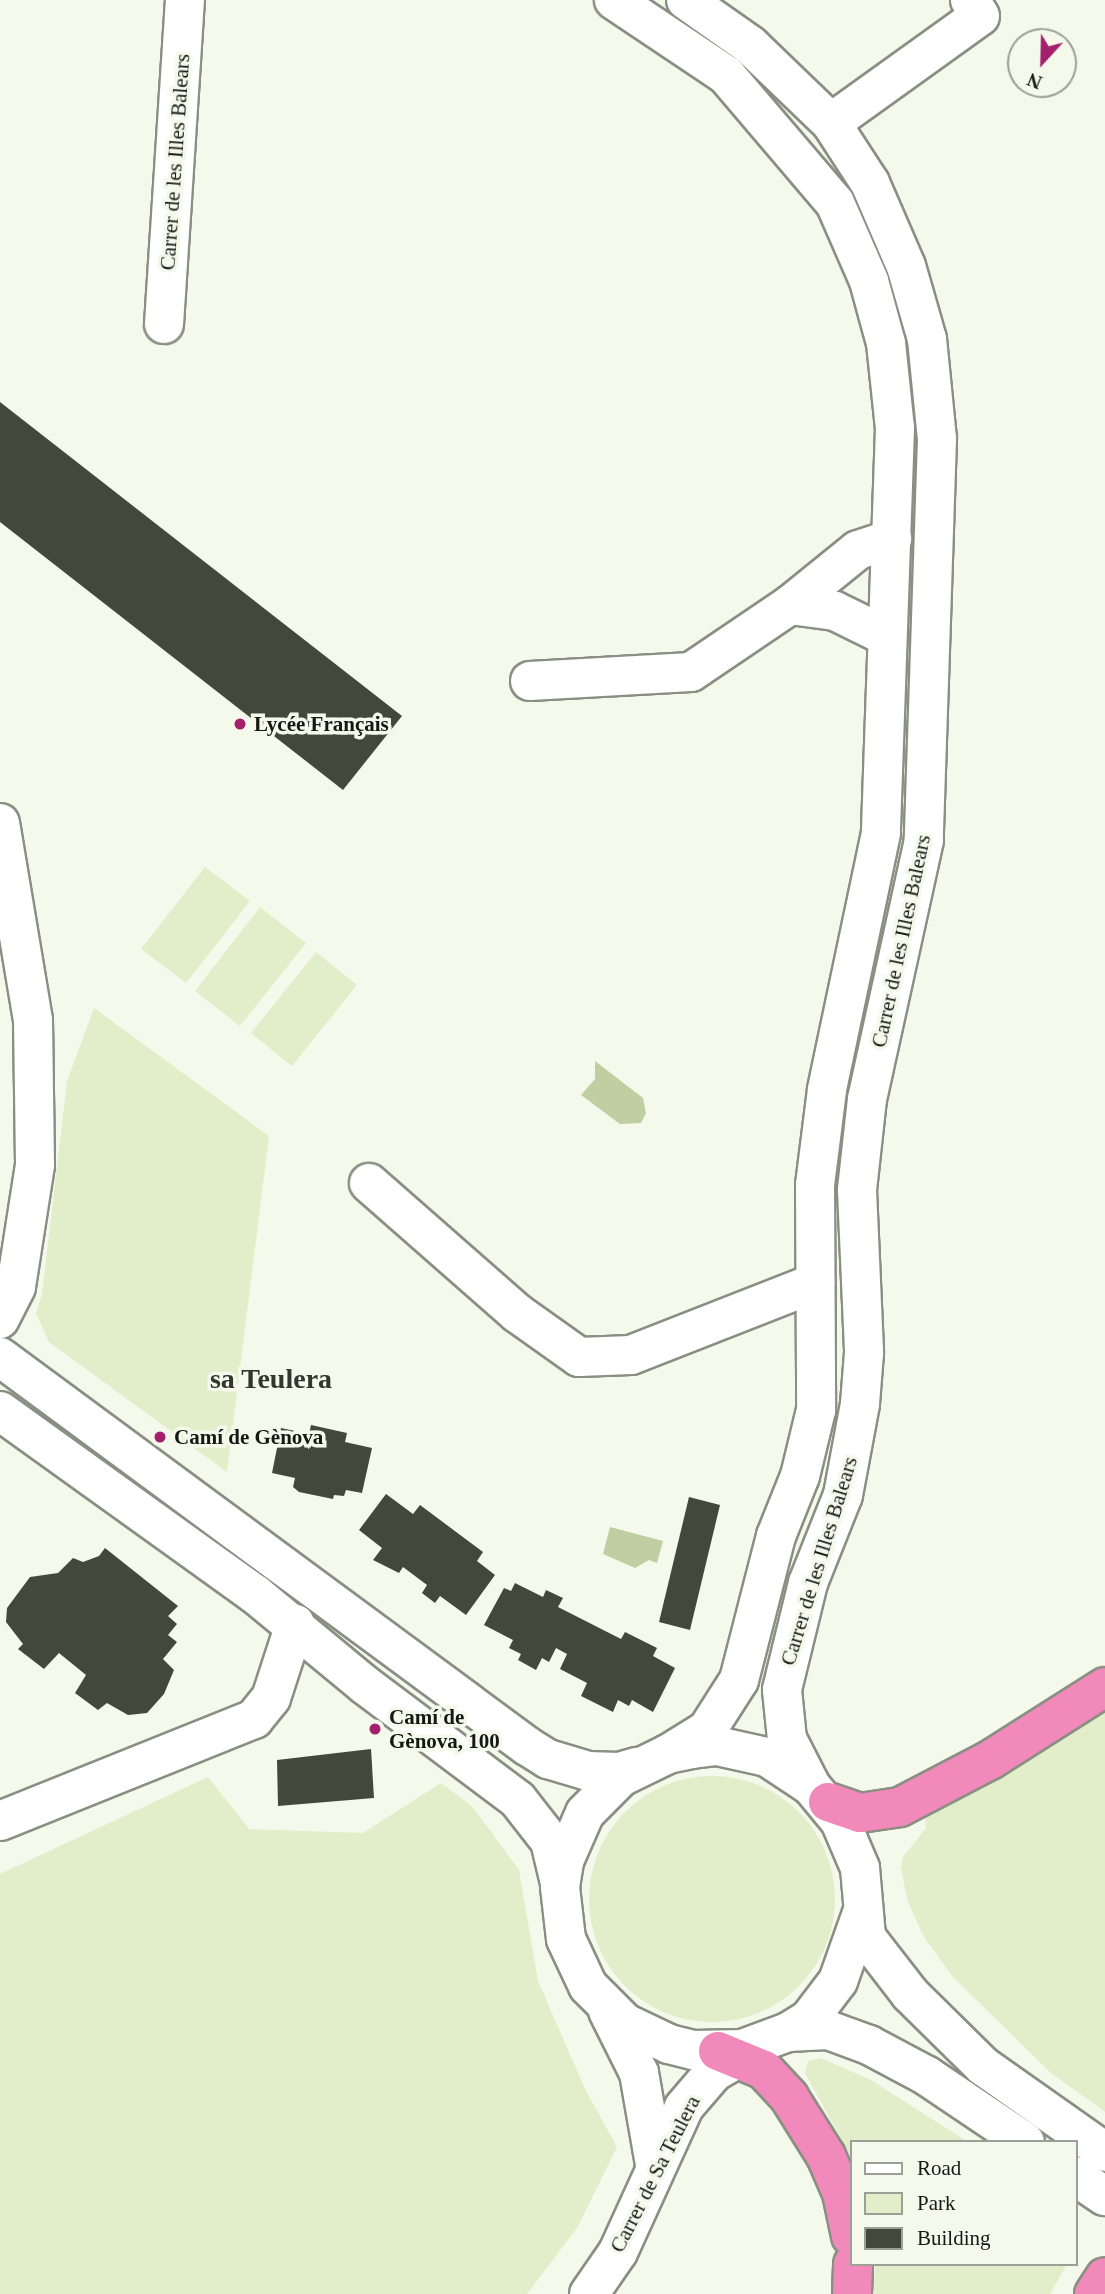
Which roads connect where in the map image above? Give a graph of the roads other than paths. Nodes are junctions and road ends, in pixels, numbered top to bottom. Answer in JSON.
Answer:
{"nodes":[{"id":1,"x":185,"y":0,"type":"edge"},
{"id":2,"x":614,"y":0,"type":"edge"},
{"id":3,"x":686,"y":0,"type":"edge"},
{"id":4,"x":970,"y":0,"type":"edge"},
{"id":5,"x":831,"y":123,"type":"junction"},
{"id":6,"x":164,"y":324,"type":"dead end"},
{"id":7,"x":927,"y":339,"type":"junction"},
{"id":8,"x":892,"y":539,"type":"junction"},
{"id":9,"x":790,"y":605,"type":"junction"},
{"id":10,"x":886,"y":636,"type":"junction"},
{"id":11,"x":530,"y":681,"type":"dead end"},
{"id":12,"x":927,"y":774,"type":"junction"},
{"id":13,"x":0,"y":823,"type":"edge"},
{"id":14,"x":369,"y":1183,"type":"dead end"},
{"id":15,"x":816,"y":1283,"type":"junction"},
{"id":16,"x":0,"y":1319,"type":"edge"},
{"id":17,"x":0,"y":1357,"type":"edge"},
{"id":18,"x":0,"y":1411,"type":"edge"},
{"id":19,"x":295,"y":1624,"type":"junction"},
{"id":20,"x":1105,"y":1687,"type":"edge"},
{"id":21,"x":657,"y":1759,"type":"junction"},
{"id":22,"x":819,"y":1794,"type":"junction"},
{"id":23,"x":0,"y":1821,"type":"edge"},
{"id":24,"x":560,"y":1887,"type":"junction"},
{"id":25,"x":862,"y":1913,"type":"junction"},
{"id":26,"x":605,"y":2005,"type":"junction"},
{"id":27,"x":753,"y":2046,"type":"junction"},
{"id":28,"x":1022,"y":2140,"type":"edge"},
{"id":29,"x":1093,"y":2144,"type":"edge"},
{"id":30,"x":655,"y":2165,"type":"junction"},
{"id":31,"x":1077,"y":2177,"type":"edge"},
{"id":32,"x":1105,"y":2196,"type":"edge"},
{"id":33,"x":850,"y":2231,"type":"edge"},
{"id":34,"x":853,"y":2266,"type":"edge"},
{"id":35,"x":1105,"y":2277,"type":"edge"},
{"id":36,"x":589,"y":2294,"type":"edge"},
{"id":37,"x":852,"y":2294,"type":"edge"},
{"id":38,"x":1094,"y":2294,"type":"edge"}],
"edges":[{"from":1,"to":6,"type":"street","name":"Carrer de les Illes Balears"},
{"from":2,"to":8,"type":"street","name":"Carrer de les Illes Balears"},
{"from":3,"to":5,"type":"street","name":"Carrer de les Illes Balears"},
{"from":4,"to":5,"type":"street"},
{"from":5,"to":7,"type":"street","name":"Carrer de les Illes Balears"},
{"from":7,"to":8,"type":"street"},
{"from":7,"to":12,"type":"street","name":"Carrer de les Illes Balears"},
{"from":8,"to":9,"type":"street"},
{"from":8,"to":10,"type":"street","name":"Carrer de les Illes Balears"},
{"from":8,"to":12,"type":"street"},
{"from":9,"to":10,"type":"street"},
{"from":9,"to":11,"type":"street"},
{"from":10,"to":15,"type":"street","name":"Carrer de les Illes Balears"},
{"from":12,"to":22,"type":"street","name":"Carrer de les Illes Balears"},
{"from":13,"to":16,"type":"street"},
{"from":14,"to":15,"type":"street"},
{"from":15,"to":21,"type":"street","name":"Carrer de les Illes Balears"},
{"from":17,"to":21,"type":"street"},
{"from":18,"to":19,"type":"street"},
{"from":19,"to":23,"type":"street"},
{"from":19,"to":24,"type":"street"},
{"from":20,"to":22,"type":"highway"},
{"from":21,"to":22,"type":"street"},
{"from":21,"to":24,"type":"street","name":"Carrer de les Illes Balears"},
{"from":22,"to":25,"type":"street","name":"Carrer de les Illes Balears"},
{"from":24,"to":26,"type":"street"},
{"from":25,"to":27,"type":"street","name":"Carrer de Sa Teulera"},
{"from":25,"to":29,"type":"street"},
{"from":26,"to":27,"type":"street"},
{"from":26,"to":30,"type":"street"},
{"from":27,"to":28,"type":"street"},
{"from":27,"to":30,"type":"street","name":"Carrer de Sa Teulera"},
{"from":27,"to":33,"type":"highway"},
{"from":30,"to":36,"type":"street","name":"Carrer de Sa Teulera"},
{"from":31,"to":32,"type":"street"},
{"from":34,"to":37,"type":"highway"},
{"from":35,"to":38,"type":"highway"}]}
